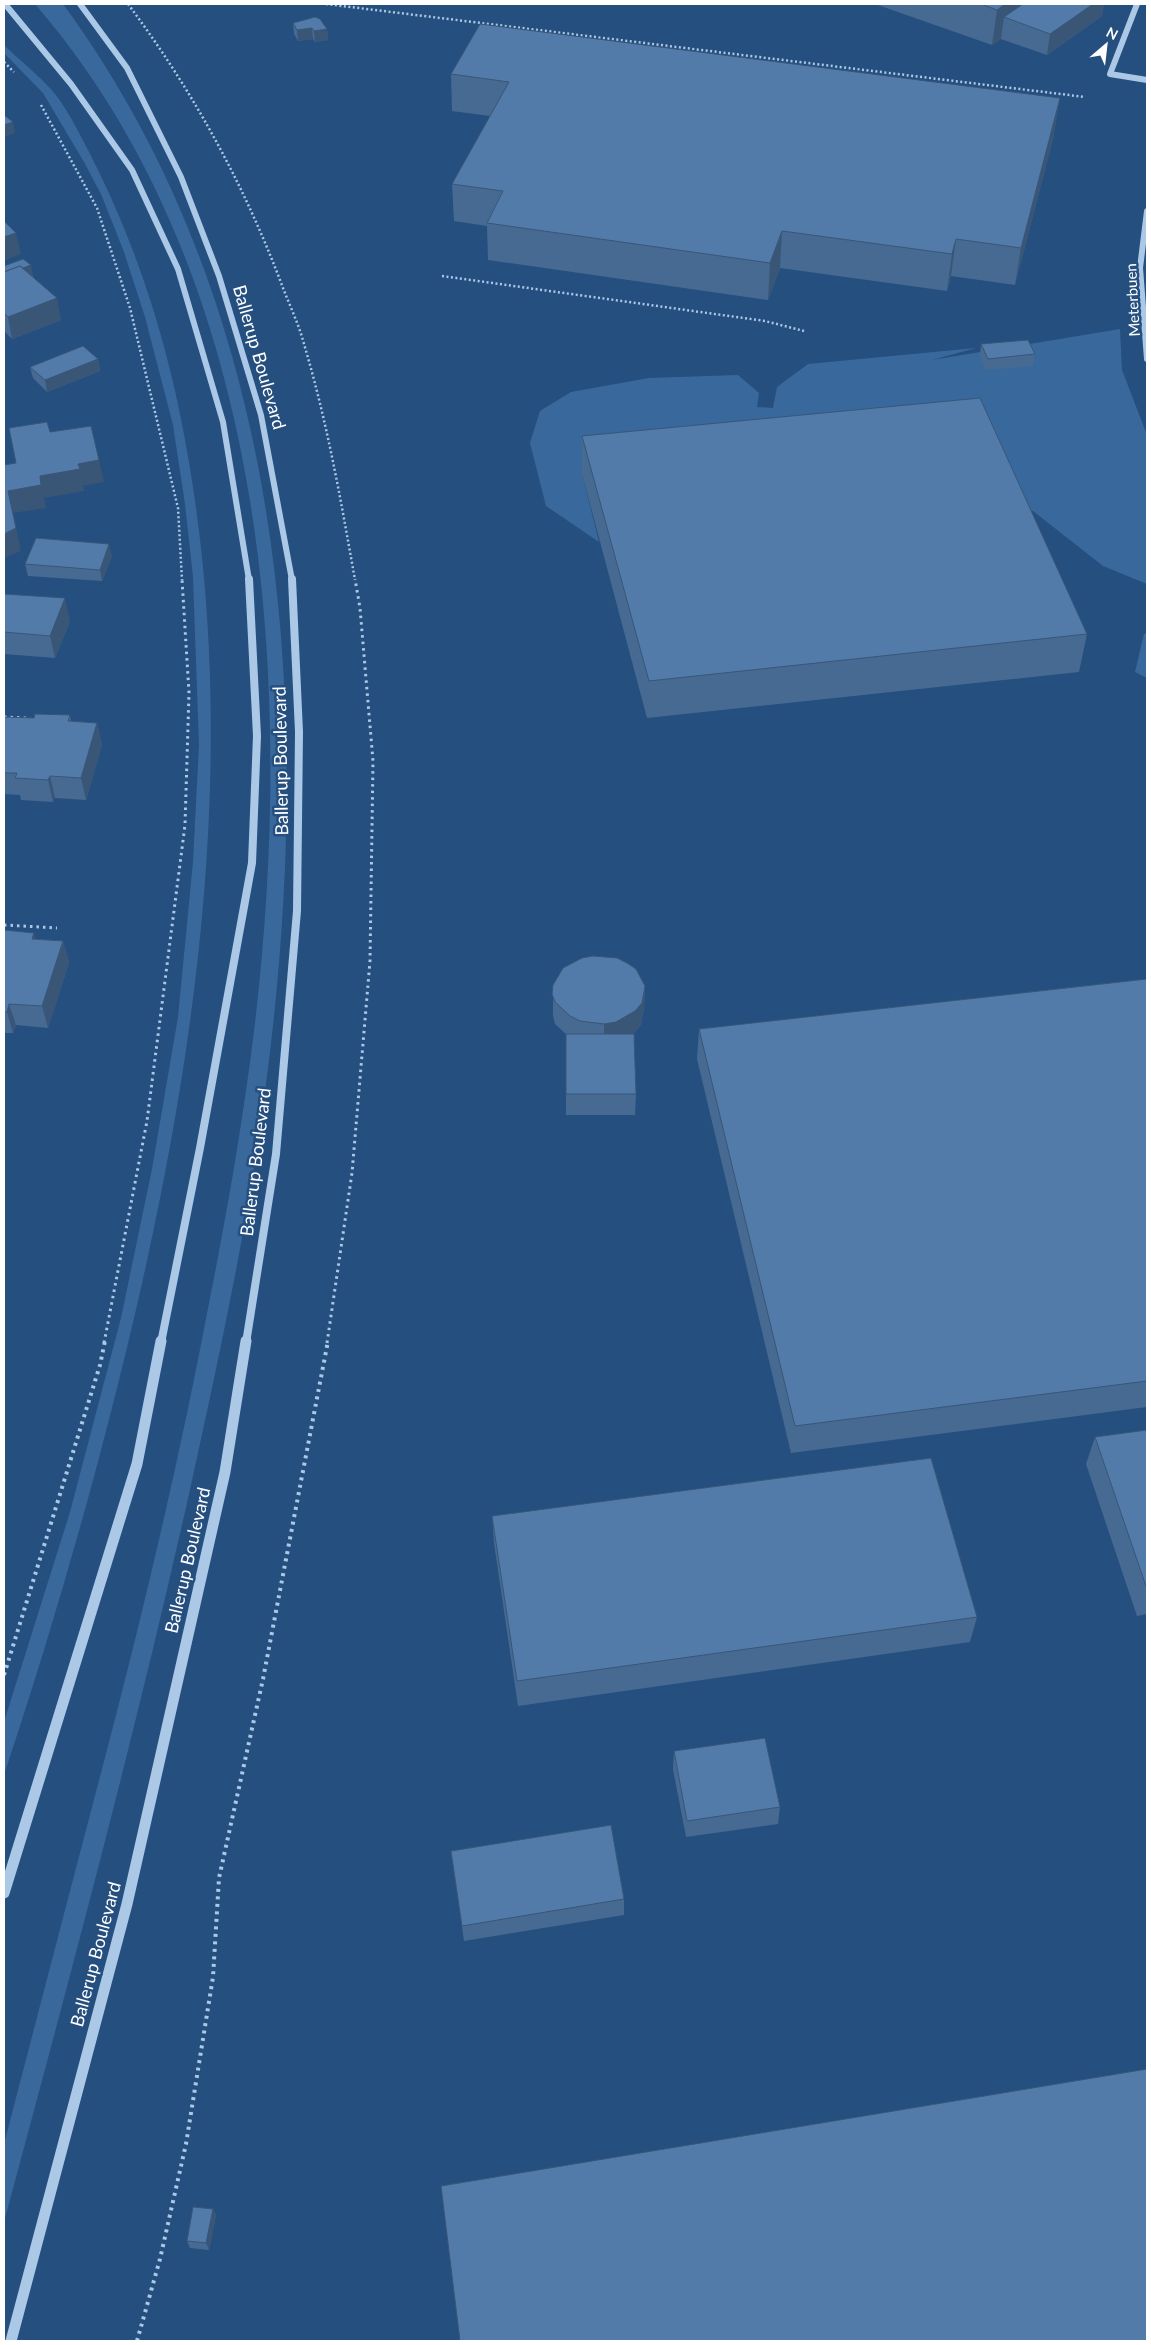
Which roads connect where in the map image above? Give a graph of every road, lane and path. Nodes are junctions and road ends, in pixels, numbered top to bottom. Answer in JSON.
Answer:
{"nodes":[{"id":1,"x":5,"y":4,"type":"edge"},
{"id":2,"x":80,"y":4,"type":"edge"},
{"id":3,"x":326,"y":4,"type":"edge"},
{"id":4,"x":1137,"y":4,"type":"edge"},
{"id":5,"x":4,"y":62,"type":"edge"},
{"id":6,"x":21,"y":78,"type":"dead end"},
{"id":7,"x":1147,"y":80,"type":"edge"},
{"id":8,"x":1086,"y":97,"type":"dead end"},
{"id":9,"x":36,"y":98,"type":"dead end"},
{"id":10,"x":1147,"y":211,"type":"edge"},
{"id":11,"x":442,"y":276,"type":"dead end"},
{"id":12,"x":804,"y":331,"type":"dead end"},
{"id":13,"x":1147,"y":359,"type":"edge"},
{"id":14,"x":4,"y":717,"type":"edge"},
{"id":15,"x":32,"y":719,"type":"edge"},
{"id":16,"x":4,"y":925,"type":"edge"},
{"id":17,"x":57,"y":928,"type":"dead end"},
{"id":18,"x":4,"y":1675,"type":"edge"},
{"id":19,"x":4,"y":1893,"type":"edge"},
{"id":20,"x":11,"y":2341,"type":"edge"}],
"edges":[{"from":1,"to":19,"type":"street","name":"Ballerup Boulevard"},
{"from":2,"to":20,"type":"street","name":"Ballerup Boulevard"},
{"from":3,"to":8,"type":"path"},
{"from":4,"to":7,"type":"street"},
{"from":5,"to":6,"type":"path"},
{"from":9,"to":18,"type":"path"},
{"from":10,"to":13,"type":"street","name":"Meterbuen"},
{"from":11,"to":12,"type":"path"},
{"from":14,"to":15,"type":"path"},
{"from":16,"to":17,"type":"path"}]}
